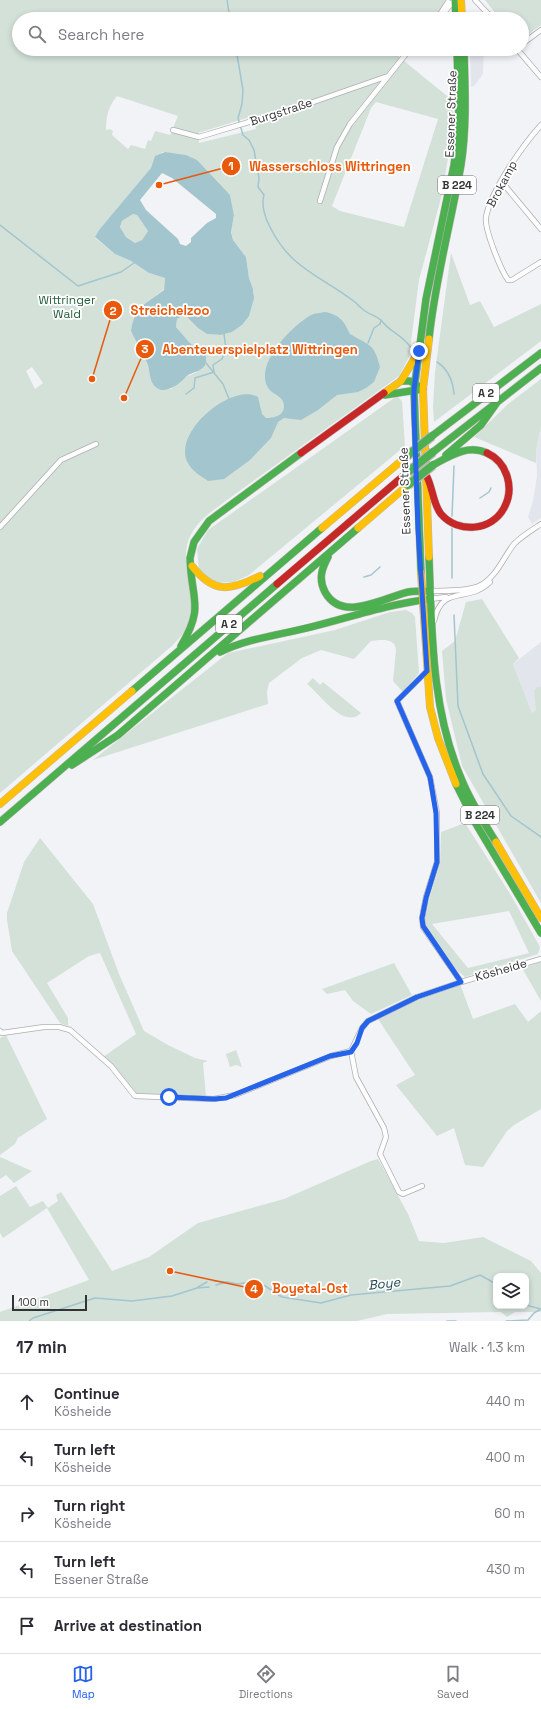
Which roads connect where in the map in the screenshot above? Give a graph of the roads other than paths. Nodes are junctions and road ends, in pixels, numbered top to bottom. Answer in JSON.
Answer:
{"nodes":[{"id":1,"x":451,"y":0,"type":"edge"},
{"id":2,"x":461,"y":0,"type":"edge"},
{"id":3,"x":475,"y":0,"type":"edge"},
{"id":4,"x":443,"y":12,"type":"edge"},
{"id":5,"x":445,"y":12,"type":"edge"},
{"id":6,"x":454,"y":12,"type":"edge"},
{"id":7,"x":462,"y":12,"type":"edge"},
{"id":8,"x":486,"y":12,"type":"edge"},
{"id":9,"x":541,"y":30,"type":"edge"},
{"id":10,"x":529,"y":39,"type":"edge"},
{"id":11,"x":404,"y":56,"type":"edge"},
{"id":12,"x":457,"y":56,"type":"edge"},
{"id":13,"x":464,"y":56,"type":"edge"},
{"id":14,"x":523,"y":56,"type":"edge"},
{"id":15,"x":388,"y":76,"type":"junction"},
{"id":16,"x":541,"y":77,"type":"edge"},
{"id":17,"x":541,"y":125,"type":"edge"},
{"id":18,"x":173,"y":130,"type":"dead end"},
{"id":19,"x":501,"y":181,"type":"junction"},
{"id":20,"x":320,"y":201,"type":"dead end"},
{"id":21,"x":541,"y":228,"type":"edge"},
{"id":22,"x":541,"y":262,"type":"edge"},
{"id":23,"x":419,"y":351,"type":"junction"},
{"id":24,"x":541,"y":353,"type":"edge"},
{"id":25,"x":541,"y":368,"type":"edge"},
{"id":26,"x":401,"y":381,"type":"junction"},
{"id":27,"x":414,"y":387,"type":"junction"},
{"id":28,"x":423,"y":389,"type":"junction"},
{"id":29,"x":382,"y":395,"type":"junction"},
{"id":30,"x":499,"y":400,"type":"junction"},
{"id":31,"x":96,"y":444,"type":"dead end"},
{"id":32,"x":433,"y":465,"type":"junction"},
{"id":33,"x":427,"y":477,"type":"junction"},
{"id":34,"x":541,"y":524,"type":"edge"},
{"id":35,"x":359,"y":526,"type":"junction"},
{"id":36,"x":0,"y":527,"type":"edge"},
{"id":37,"x":538,"y":527,"type":"edge"},
{"id":38,"x":191,"y":565,"type":"junction"},
{"id":39,"x":500,"y":565,"type":"junction"},
{"id":40,"x":274,"y":569,"type":"junction"},
{"id":41,"x":421,"y":591,"type":"junction"},
{"id":42,"x":451,"y":596,"type":"junction"},
{"id":43,"x":427,"y":597,"type":"junction"},
{"id":44,"x":431,"y":632,"type":"junction"},
{"id":45,"x":177,"y":652,"type":"junction"},
{"id":46,"x":203,"y":662,"type":"junction"},
{"id":47,"x":427,"y":671,"type":"junction"},
{"id":48,"x":51,"y":778,"type":"junction"},
{"id":49,"x":0,"y":804,"type":"edge"},
{"id":50,"x":0,"y":822,"type":"edge"},
{"id":51,"x":541,"y":918,"type":"edge"},
{"id":52,"x":541,"y":933,"type":"edge"},
{"id":53,"x":541,"y":959,"type":"edge"},
{"id":54,"x":461,"y":982,"type":"junction"},
{"id":55,"x":0,"y":1031,"type":"edge"},
{"id":56,"x":351,"y":1052,"type":"junction"},
{"id":57,"x":422,"y":1186,"type":"dead end"}],
"edges":[{"from":1,"to":4,"type":"street"},
{"from":1,"to":5,"type":"street"},
{"from":1,"to":6,"type":"main road"},
{"from":2,"to":7,"type":"main road"},
{"from":3,"to":8,"type":"street"},
{"from":9,"to":10,"type":"street"},
{"from":11,"to":15,"type":"street"},
{"from":12,"to":23,"type":"main road","name":"Essener Straße","number":"B 224"},
{"from":13,"to":28,"type":"main road","name":"Essener Straße","number":"B 224"},
{"from":14,"to":16,"type":"street"},
{"from":15,"to":18,"type":"street","name":"Burgstraße"},
{"from":15,"to":20,"type":"street"},
{"from":17,"to":19,"type":"street","name":"Brokamp"},
{"from":19,"to":21,"type":"street"},
{"from":19,"to":22,"type":"street","name":"Brokamp"},
{"from":23,"to":26,"type":"main road"},
{"from":23,"to":27,"type":"main road","name":"Essener Straße","number":"B 224"},
{"from":24,"to":40,"type":"main road","number":"A 2","bridge":true},
{"from":25,"to":30,"type":"main road","number":"A 2"},
{"from":26,"to":27,"type":"main road"},
{"from":26,"to":29,"type":"main road"},
{"from":27,"to":28,"type":"main road"},
{"from":27,"to":29,"type":"main road"},
{"from":27,"to":41,"type":"main road","name":"Essener Straße","number":"B 224"},
{"from":28,"to":33,"type":"main road","name":"Essener Straße","number":"B 224"},
{"from":29,"to":38,"type":"main road"},
{"from":30,"to":32,"type":"main road"},
{"from":30,"to":48,"type":"main road","number":"A 2","bridge":true},
{"from":31,"to":36,"type":"street"},
{"from":32,"to":33,"type":"main road"},
{"from":32,"to":35,"type":"main road","bridge":true},
{"from":33,"to":43,"type":"main road","name":"Essener Straße","number":"B 224"},
{"from":34,"to":37,"type":"street"},
{"from":35,"to":41,"type":"main road"},
{"from":35,"to":46,"type":"main road"},
{"from":37,"to":39,"type":"street"},
{"from":38,"to":40,"type":"main road"},
{"from":38,"to":45,"type":"main road"},
{"from":39,"to":42,"type":"street"},
{"from":39,"to":43,"type":"street"},
{"from":40,"to":45,"type":"main road","number":"A 2"},
{"from":41,"to":43,"type":"main road"},
{"from":42,"to":43,"type":"street"},
{"from":42,"to":44,"type":"street"},
{"from":43,"to":44,"type":"main road","name":"Essener Straße","number":"B 224"},
{"from":43,"to":46,"type":"main road"},
{"from":43,"to":47,"type":"main road","name":"Essener Straße","number":"B 224"},
{"from":44,"to":51,"type":"main road","name":"Essener Straße","number":"B 224"},
{"from":45,"to":49,"type":"main road","number":"A 2"},
{"from":46,"to":48,"type":"main road"},
{"from":47,"to":52,"type":"main road","name":"Essener Straße","number":"B 224"},
{"from":47,"to":54,"type":"street","name":"Kösheide"},
{"from":48,"to":50,"type":"main road","number":"A 2"},
{"from":53,"to":54,"type":"street","name":"Kösheide"},
{"from":54,"to":56,"type":"street","name":"Kösheide"},
{"from":55,"to":56,"type":"street"},
{"from":56,"to":57,"type":"street"}]}
